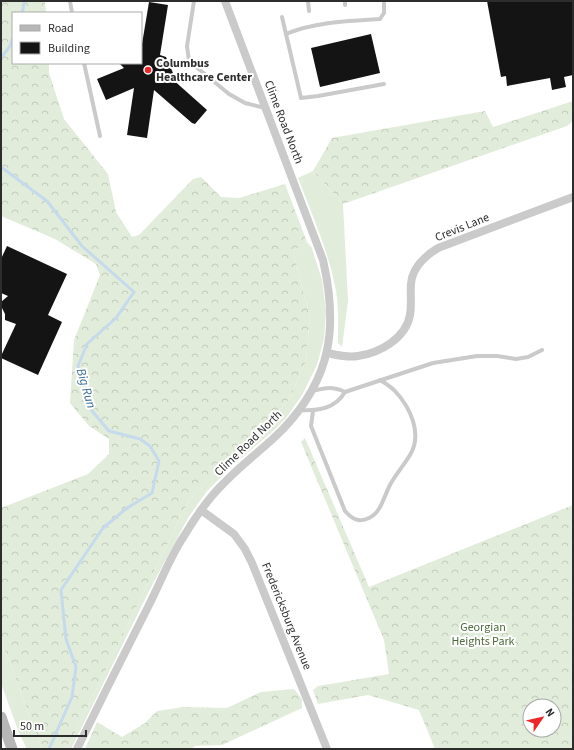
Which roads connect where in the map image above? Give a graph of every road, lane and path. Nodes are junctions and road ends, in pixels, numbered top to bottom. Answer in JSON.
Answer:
{"nodes":[{"id":1,"x":70,"y":1,"type":"edge"},
{"id":2,"x":194,"y":1,"type":"edge"},
{"id":3,"x":225,"y":1,"type":"edge"},
{"id":4,"x":308,"y":1,"type":"edge"},
{"id":5,"x":384,"y":3,"type":"dead end"},
{"id":6,"x":310,"y":10,"type":"dead end"},
{"id":7,"x":72,"y":12,"type":"edge"},
{"id":8,"x":282,"y":16,"type":"dead end"},
{"id":9,"x":286,"y":34,"type":"junction"},
{"id":10,"x":84,"y":64,"type":"edge"},
{"id":11,"x":384,"y":84,"type":"dead end"},
{"id":12,"x":266,"y":108,"type":"junction"},
{"id":13,"x":100,"y":136,"type":"dead end"},
{"id":14,"x":573,"y":197,"type":"edge"},
{"id":15,"x":542,"y":350,"type":"dead end"},
{"id":16,"x":327,"y":353,"type":"junction"},
{"id":17,"x":380,"y":380,"type":"junction"},
{"id":18,"x":311,"y":391,"type":"junction"},
{"id":19,"x":345,"y":392,"type":"junction"},
{"id":20,"x":299,"y":410,"type":"junction"},
{"id":21,"x":313,"y":411,"type":"junction"},
{"id":22,"x":201,"y":510,"type":"junction"},
{"id":23,"x":1,"y":717,"type":"edge"},
{"id":24,"x":12,"y":747,"type":"edge"},
{"id":25,"x":77,"y":749,"type":"edge"},
{"id":26,"x":327,"y":749,"type":"edge"}],
"edges":[{"from":1,"to":7,"type":"lane"},
{"from":2,"to":12,"type":"lane"},
{"from":3,"to":12,"type":"street","name":"Clime Road North"},
{"from":4,"to":6,"type":"lane"},
{"from":5,"to":9,"type":"lane"},
{"from":8,"to":9,"type":"lane"},
{"from":9,"to":11,"type":"lane"},
{"from":10,"to":13,"type":"lane"},
{"from":12,"to":16,"type":"street","name":"Clime Road North"},
{"from":14,"to":16,"type":"street","name":"Crevis Lane"},
{"from":15,"to":17,"type":"lane"},
{"from":16,"to":18,"type":"street","name":"Clime Road North"},
{"from":17,"to":19,"type":"lane"},
{"from":17,"to":21,"type":"lane"},
{"from":18,"to":19,"type":"lane"},
{"from":18,"to":20,"type":"street","name":"Clime Road North"},
{"from":19,"to":21,"type":"lane"},
{"from":20,"to":21,"type":"lane"},
{"from":20,"to":22,"type":"street","name":"Clime Road North"},
{"from":22,"to":25,"type":"street","name":"Clime Road North"},
{"from":22,"to":26,"type":"street","name":"Fredericksburg Avenue"},
{"from":23,"to":24,"type":"main road"}]}
